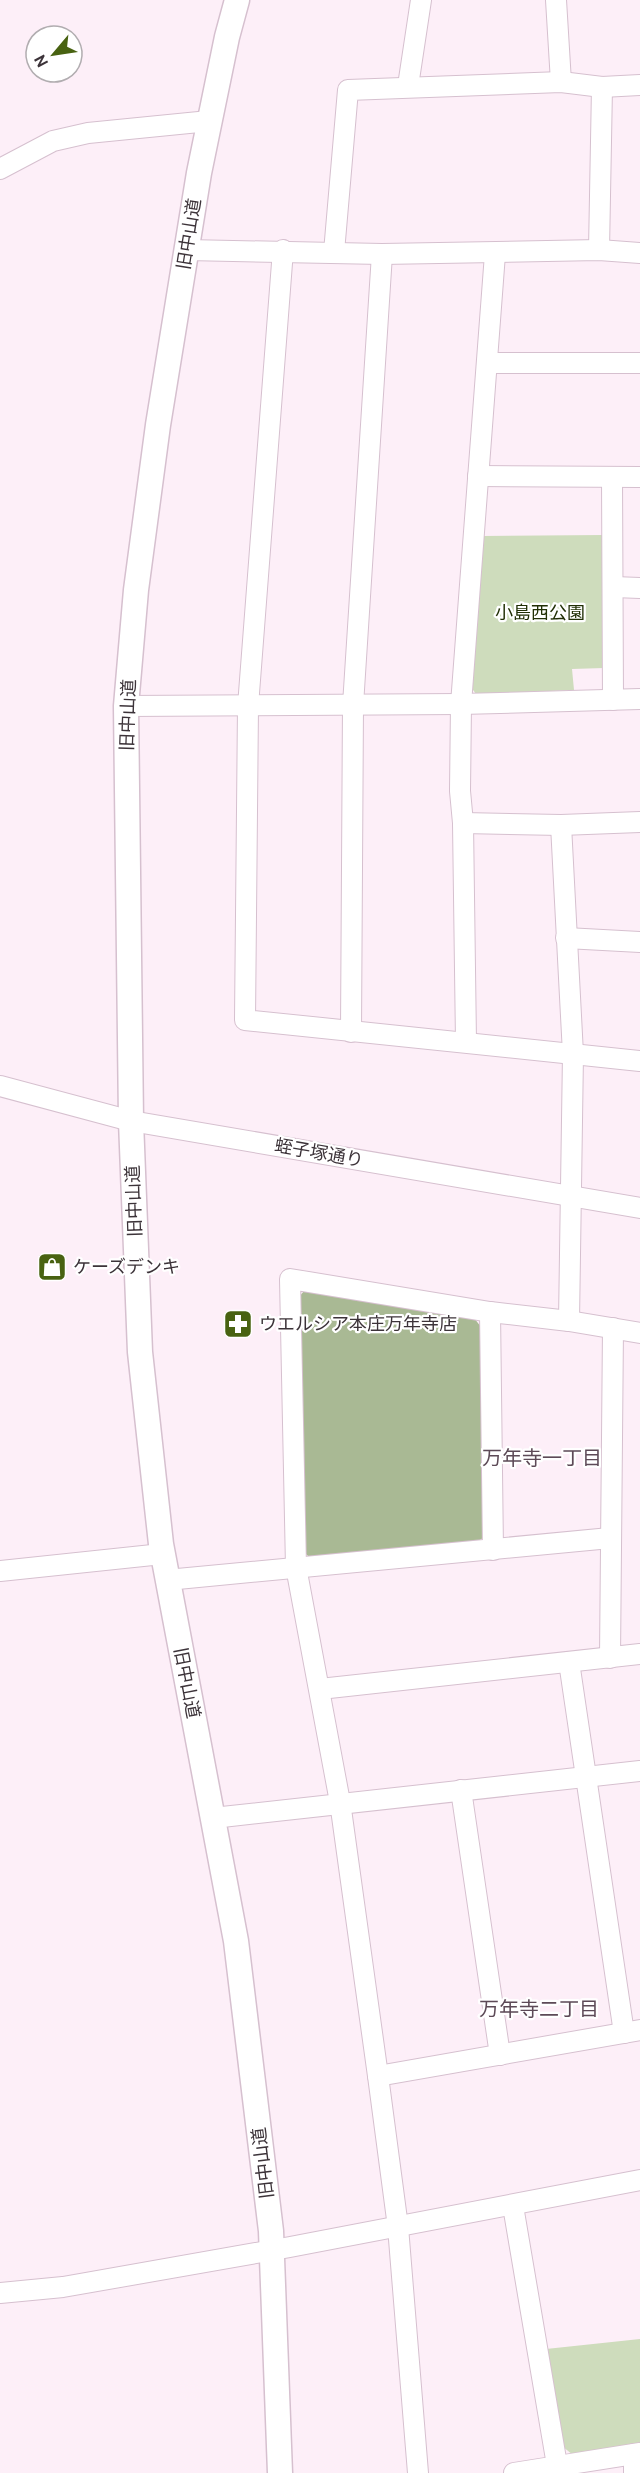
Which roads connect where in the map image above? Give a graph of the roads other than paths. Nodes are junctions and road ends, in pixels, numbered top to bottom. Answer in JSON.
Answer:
{"nodes":[{"id":1,"x":237,"y":0,"type":"edge"},
{"id":2,"x":421,"y":0,"type":"edge"},
{"id":3,"x":556,"y":0,"type":"edge"},
{"id":4,"x":561,"y":82,"type":"junction"},
{"id":5,"x":640,"y":85,"type":"edge"},
{"id":6,"x":408,"y":86,"type":"junction"},
{"id":7,"x":602,"y":87,"type":"junction"},
{"id":8,"x":208,"y":121,"type":"junction"},
{"id":9,"x":0,"y":169,"type":"edge"},
{"id":10,"x":187,"y":250,"type":"junction"},
{"id":11,"x":283,"y":250,"type":"junction"},
{"id":12,"x":599,"y":250,"type":"junction"},
{"id":13,"x":334,"y":252,"type":"junction"},
{"id":14,"x":640,"y":253,"type":"edge"},
{"id":15,"x":382,"y":254,"type":"junction"},
{"id":16,"x":495,"y":254,"type":"junction"},
{"id":17,"x":487,"y":363,"type":"junction"},
{"id":18,"x":640,"y":363,"type":"edge"},
{"id":19,"x":478,"y":476,"type":"junction"},
{"id":20,"x":612,"y":477,"type":"junction"},
{"id":21,"x":640,"y":477,"type":"edge"},
{"id":22,"x":614,"y":587,"type":"junction"},
{"id":23,"x":640,"y":588,"type":"edge"},
{"id":24,"x":640,"y":699,"type":"edge"},
{"id":25,"x":613,"y":700,"type":"junction"},
{"id":26,"x":460,"y":704,"type":"junction"},
{"id":27,"x":353,"y":705,"type":"junction"},
{"id":28,"x":126,"y":706,"type":"junction"},
{"id":29,"x":248,"y":706,"type":"junction"},
{"id":30,"x":640,"y":822,"type":"edge"},
{"id":31,"x":463,"y":823,"type":"junction"},
{"id":32,"x":561,"y":825,"type":"junction"},
{"id":33,"x":566,"y":938,"type":"junction"},
{"id":34,"x":640,"y":942,"type":"edge"},
{"id":35,"x":351,"y":1032,"type":"junction"},
{"id":36,"x":466,"y":1042,"type":"junction"},
{"id":37,"x":573,"y":1054,"type":"junction"},
{"id":38,"x":640,"y":1061,"type":"edge"},
{"id":39,"x":0,"y":1086,"type":"edge"},
{"id":40,"x":131,"y":1121,"type":"junction"},
{"id":41,"x":569,"y":1196,"type":"junction"},
{"id":42,"x":640,"y":1208,"type":"edge"},
{"id":43,"x":490,"y":1312,"type":"junction"},
{"id":44,"x":569,"y":1321,"type":"junction"},
{"id":45,"x":613,"y":1328,"type":"junction"},
{"id":46,"x":640,"y":1333,"type":"edge"},
{"id":47,"x":610,"y":1538,"type":"junction"},
{"id":48,"x":493,"y":1550,"type":"junction"},
{"id":49,"x":162,"y":1554,"type":"junction"},
{"id":50,"x":296,"y":1567,"type":"junction"},
{"id":51,"x":0,"y":1571,"type":"edge"},
{"id":52,"x":167,"y":1580,"type":"junction"},
{"id":53,"x":640,"y":1654,"type":"edge"},
{"id":54,"x":610,"y":1658,"type":"junction"},
{"id":55,"x":569,"y":1662,"type":"junction"},
{"id":56,"x":320,"y":1689,"type":"junction"},
{"id":57,"x":640,"y":1771,"type":"edge"},
{"id":58,"x":585,"y":1778,"type":"junction"},
{"id":59,"x":461,"y":1790,"type":"junction"},
{"id":60,"x":340,"y":1802,"type":"junction"},
{"id":61,"x":213,"y":1818,"type":"junction"},
{"id":62,"x":632,"y":2032,"type":"edge"},
{"id":63,"x":500,"y":2055,"type":"junction"},
{"id":64,"x":378,"y":2076,"type":"junction"},
{"id":65,"x":640,"y":2180,"type":"edge"},
{"id":66,"x":513,"y":2206,"type":"junction"},
{"id":67,"x":398,"y":2227,"type":"junction"},
{"id":68,"x":272,"y":2249,"type":"junction"},
{"id":69,"x":0,"y":2293,"type":"edge"},
{"id":70,"x":636,"y":2460,"type":"edge"},
{"id":71,"x":557,"y":2464,"type":"junction"},
{"id":72,"x":280,"y":2473,"type":"edge"},
{"id":73,"x":418,"y":2473,"type":"edge"},
{"id":74,"x":514,"y":2473,"type":"edge"}],
"edges":[{"from":1,"to":8,"type":"main road","name":"旧中山道"},
{"from":2,"to":6,"type":"street"},
{"from":3,"to":4,"type":"street"},
{"from":4,"to":6,"type":"street"},
{"from":4,"to":7,"type":"street"},
{"from":5,"to":7,"type":"street"},
{"from":6,"to":13,"type":"street"},
{"from":7,"to":12,"type":"street"},
{"from":8,"to":9,"type":"street"},
{"from":8,"to":10,"type":"main road","name":"旧中山道"},
{"from":10,"to":11,"type":"street"},
{"from":10,"to":28,"type":"main road","name":"旧中山道"},
{"from":11,"to":13,"type":"street"},
{"from":11,"to":29,"type":"street"},
{"from":12,"to":14,"type":"street"},
{"from":12,"to":16,"type":"street"},
{"from":13,"to":15,"type":"street"},
{"from":15,"to":16,"type":"street"},
{"from":15,"to":27,"type":"street"},
{"from":16,"to":17,"type":"street"},
{"from":17,"to":18,"type":"street"},
{"from":17,"to":19,"type":"street"},
{"from":19,"to":20,"type":"street"},
{"from":19,"to":26,"type":"street"},
{"from":20,"to":21,"type":"street"},
{"from":20,"to":22,"type":"street"},
{"from":22,"to":23,"type":"street"},
{"from":22,"to":25,"type":"street"},
{"from":24,"to":25,"type":"street"},
{"from":25,"to":26,"type":"street"},
{"from":26,"to":27,"type":"street"},
{"from":26,"to":31,"type":"street"},
{"from":27,"to":29,"type":"street"},
{"from":27,"to":35,"type":"street"},
{"from":28,"to":29,"type":"street"},
{"from":28,"to":40,"type":"main road","name":"旧中山道"},
{"from":29,"to":35,"type":"street"},
{"from":30,"to":32,"type":"street"},
{"from":31,"to":32,"type":"street"},
{"from":31,"to":36,"type":"street"},
{"from":32,"to":33,"type":"street"},
{"from":33,"to":34,"type":"street"},
{"from":33,"to":37,"type":"street"},
{"from":35,"to":36,"type":"street"},
{"from":36,"to":37,"type":"street"},
{"from":37,"to":38,"type":"street"},
{"from":37,"to":41,"type":"street"},
{"from":39,"to":40,"type":"street","name":"蛭子塚通り"},
{"from":40,"to":41,"type":"street","name":"蛭子塚通り"},
{"from":40,"to":49,"type":"main road","name":"旧中山道"},
{"from":41,"to":42,"type":"street","name":"蛭子塚通り"},
{"from":41,"to":44,"type":"street"},
{"from":43,"to":44,"type":"street"},
{"from":43,"to":48,"type":"street"},
{"from":43,"to":50,"type":"street"},
{"from":44,"to":45,"type":"street"},
{"from":45,"to":46,"type":"street"},
{"from":45,"to":47,"type":"street"},
{"from":47,"to":48,"type":"street"},
{"from":47,"to":54,"type":"street"},
{"from":48,"to":50,"type":"street"},
{"from":49,"to":51,"type":"street"},
{"from":49,"to":52,"type":"main road","name":"旧中山道"},
{"from":50,"to":52,"type":"street"},
{"from":50,"to":56,"type":"street"},
{"from":52,"to":61,"type":"main road","name":"旧中山道"},
{"from":53,"to":54,"type":"street"},
{"from":54,"to":55,"type":"street"},
{"from":55,"to":56,"type":"street"},
{"from":55,"to":58,"type":"street"},
{"from":56,"to":60,"type":"street"},
{"from":57,"to":58,"type":"street"},
{"from":58,"to":59,"type":"street"},
{"from":58,"to":62,"type":"street"},
{"from":59,"to":60,"type":"street"},
{"from":59,"to":63,"type":"street"},
{"from":60,"to":61,"type":"street"},
{"from":60,"to":64,"type":"street"},
{"from":61,"to":68,"type":"main road","name":"旧中山道"},
{"from":62,"to":63,"type":"street"},
{"from":63,"to":64,"type":"street"},
{"from":64,"to":67,"type":"street"},
{"from":65,"to":66,"type":"street"},
{"from":66,"to":67,"type":"street"},
{"from":66,"to":71,"type":"street"},
{"from":67,"to":68,"type":"street"},
{"from":67,"to":73,"type":"street"},
{"from":68,"to":69,"type":"street"},
{"from":68,"to":72,"type":"main road","name":"旧中山道"},
{"from":70,"to":71,"type":"street"},
{"from":71,"to":74,"type":"street"}]}
